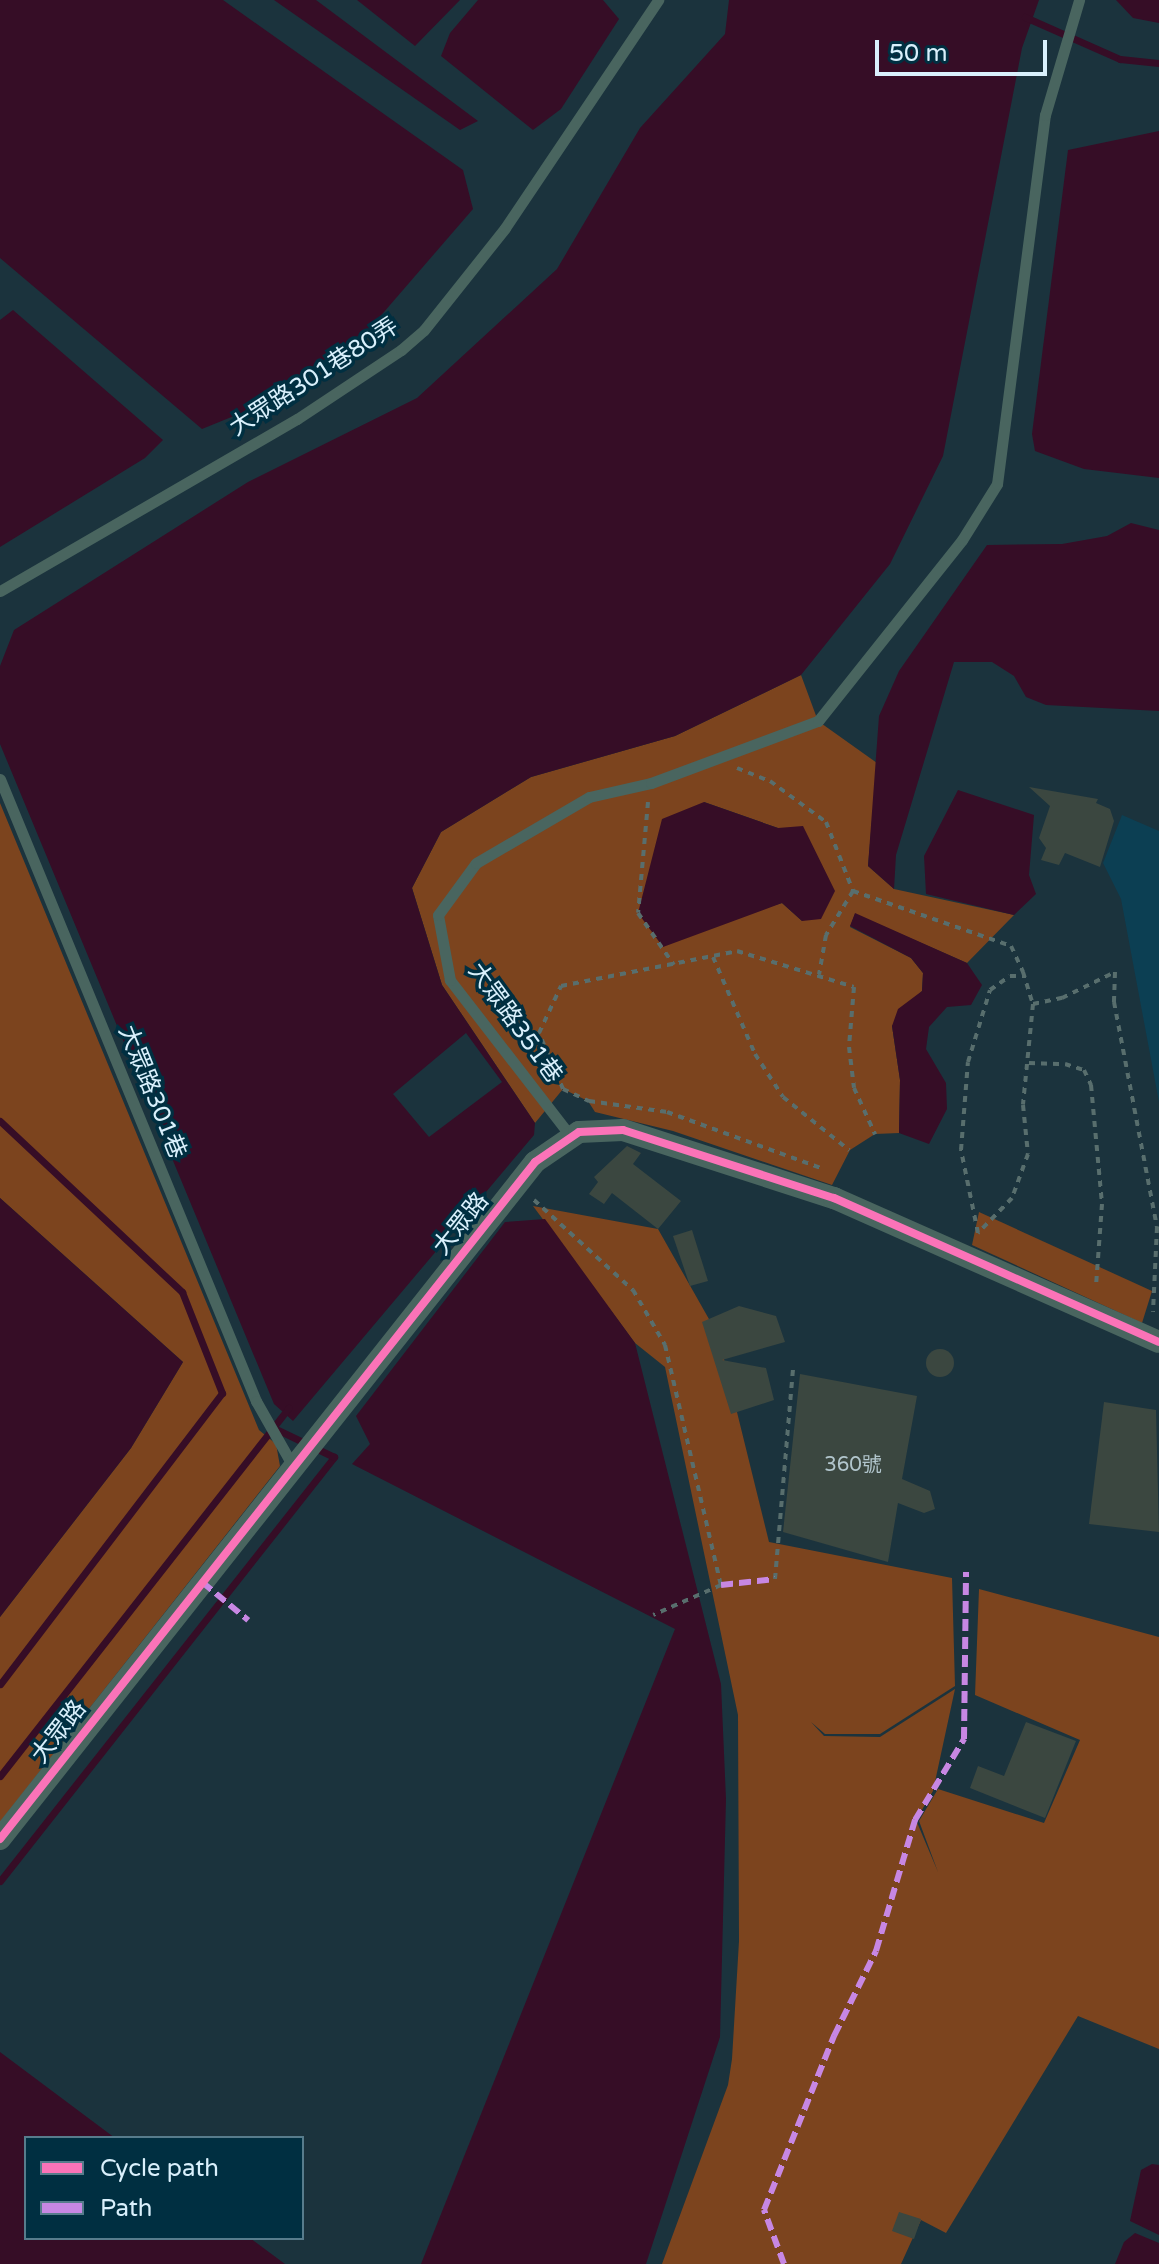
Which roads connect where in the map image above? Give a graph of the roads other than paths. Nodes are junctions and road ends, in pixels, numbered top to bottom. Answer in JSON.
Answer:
{"nodes":[{"id":1,"x":658,"y":0,"type":"edge"},
{"id":2,"x":1079,"y":0,"type":"edge"},
{"id":3,"x":0,"y":591,"type":"edge"},
{"id":4,"x":0,"y":779,"type":"edge"},
{"id":5,"x":572,"y":1138,"type":"junction"},
{"id":6,"x":1159,"y":1342,"type":"edge"},
{"id":7,"x":293,"y":1466,"type":"junction"},
{"id":8,"x":0,"y":1839,"type":"edge"}],
"edges":[{"from":1,"to":3,"type":"lane","name":"大眾路301巷80弄"},
{"from":2,"to":5,"type":"lane","name":"大眾路351巷"},
{"from":4,"to":7,"type":"lane","name":"大眾路301巷"},
{"from":5,"to":6,"type":"street","name":"大眾路"},
{"from":5,"to":7,"type":"street","name":"大眾路"},
{"from":7,"to":8,"type":"street","name":"大眾路"}]}
